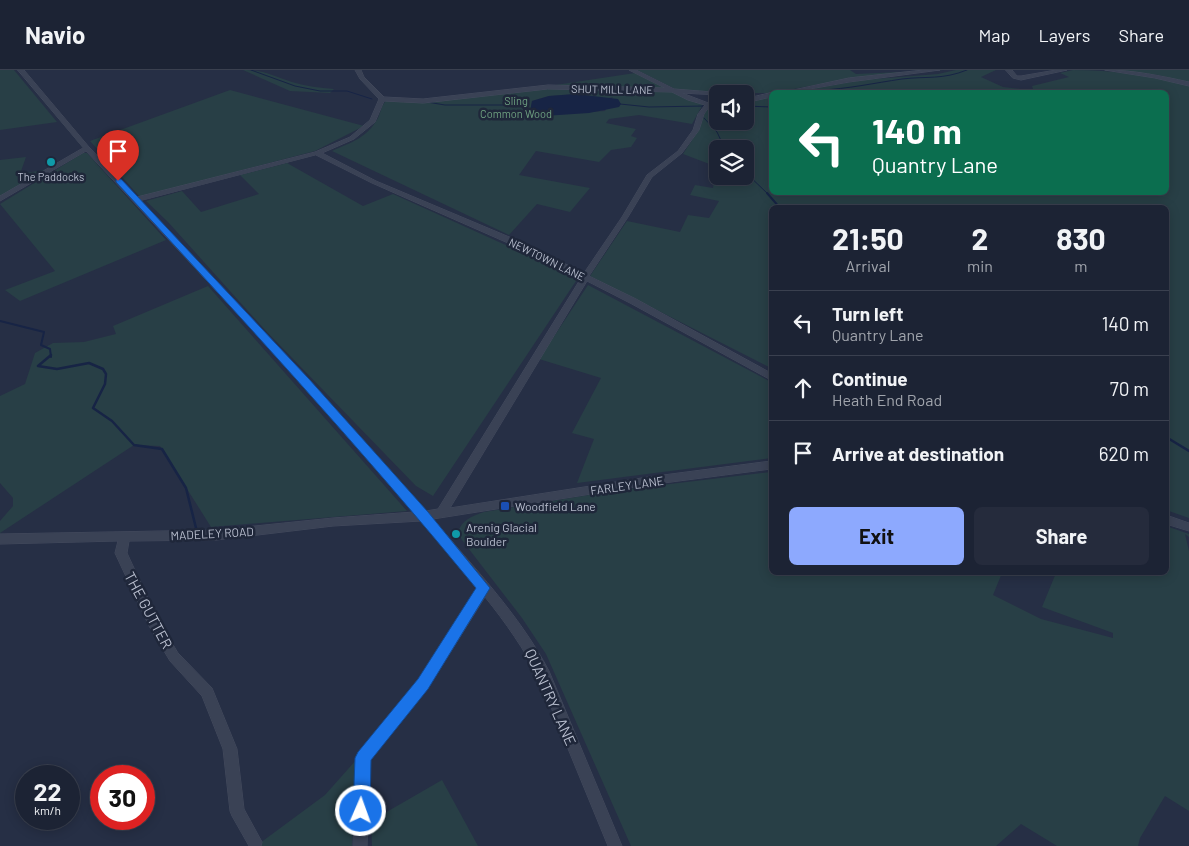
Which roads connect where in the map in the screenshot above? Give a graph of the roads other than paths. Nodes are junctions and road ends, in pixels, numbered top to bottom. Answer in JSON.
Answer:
{"nodes":[{"id":1,"x":22,"y":70,"type":"edge"},
{"id":2,"x":358,"y":70,"type":"edge"},
{"id":3,"x":632,"y":70,"type":"edge"},
{"id":4,"x":937,"y":70,"type":"edge"},
{"id":5,"x":1009,"y":70,"type":"edge"},
{"id":6,"x":1064,"y":70,"type":"edge"},
{"id":7,"x":1108,"y":70,"type":"edge"},
{"id":8,"x":1189,"y":84,"type":"edge"},
{"id":9,"x":674,"y":90,"type":"junction"},
{"id":10,"x":797,"y":90,"type":"edge"},
{"id":11,"x":709,"y":93,"type":"edge"},
{"id":12,"x":754,"y":94,"type":"edge"},
{"id":13,"x":769,"y":95,"type":"edge"},
{"id":14,"x":769,"y":95,"type":"edge"},
{"id":15,"x":382,"y":99,"type":"junction"},
{"id":16,"x":754,"y":99,"type":"edge"},
{"id":17,"x":708,"y":104,"type":"joint"},
{"id":18,"x":87,"y":148,"type":"junction"},
{"id":19,"x":317,"y":153,"type":"junction"},
{"id":20,"x":0,"y":199,"type":"edge"},
{"id":21,"x":134,"y":200,"type":"junction"},
{"id":22,"x":585,"y":277,"type":"junction"},
{"id":23,"x":769,"y":376,"type":"edge"},
{"id":24,"x":769,"y":465,"type":"edge"},
{"id":25,"x":442,"y":512,"type":"junction"},
{"id":26,"x":424,"y":516,"type":"junction"},
{"id":27,"x":1169,"y":520,"type":"edge"},
{"id":28,"x":1189,"y":527,"type":"edge"},
{"id":29,"x":125,"y":537,"type":"junction"},
{"id":30,"x":0,"y":539,"type":"edge"},
{"id":31,"x":484,"y":588,"type":"junction"},
{"id":32,"x":255,"y":842,"type":"dead end"},
{"id":33,"x":360,"y":846,"type":"edge"},
{"id":34,"x":615,"y":846,"type":"edge"}],
"edges":[{"from":1,"to":18,"type":"street","name":"QUANTRY LANE"},
{"from":2,"to":15,"type":"street"},
{"from":3,"to":9,"type":"street"},
{"from":4,"to":10,"type":"street"},
{"from":5,"to":6,"type":"street"},
{"from":7,"to":8,"type":"street"},
{"from":9,"to":11,"type":"street","name":"SHUT MILL LANE"},
{"from":9,"to":15,"type":"street","name":"SHUT MILL LANE"},
{"from":9,"to":17,"type":"street"},
{"from":12,"to":13,"type":"street"},
{"from":14,"to":16,"type":"street"},
{"from":15,"to":19,"type":"street"},
{"from":17,"to":22,"type":"street"},
{"from":18,"to":20,"type":"street"},
{"from":18,"to":21,"type":"street","name":"QUANTRY LANE"},
{"from":19,"to":21,"type":"street"},
{"from":19,"to":22,"type":"street","name":"NEWTOWN LANE"},
{"from":21,"to":26,"type":"street","name":"QUANTRY LANE"},
{"from":22,"to":23,"type":"street","name":"NEWTOWN LANE"},
{"from":22,"to":25,"type":"street"},
{"from":24,"to":25,"type":"street","name":"FARLEY LANE"},
{"from":25,"to":26,"type":"street","name":"FARLEY LANE"},
{"from":26,"to":29,"type":"street","name":"MADELEY ROAD"},
{"from":26,"to":31,"type":"street","name":"QUANTRY LANE"},
{"from":27,"to":28,"type":"street"},
{"from":29,"to":30,"type":"street","name":"MADELEY ROAD"},
{"from":29,"to":32,"type":"street","name":"THE GUTTER"},
{"from":31,"to":33,"type":"street"},
{"from":31,"to":34,"type":"street","name":"QUANTRY LANE"}]}
